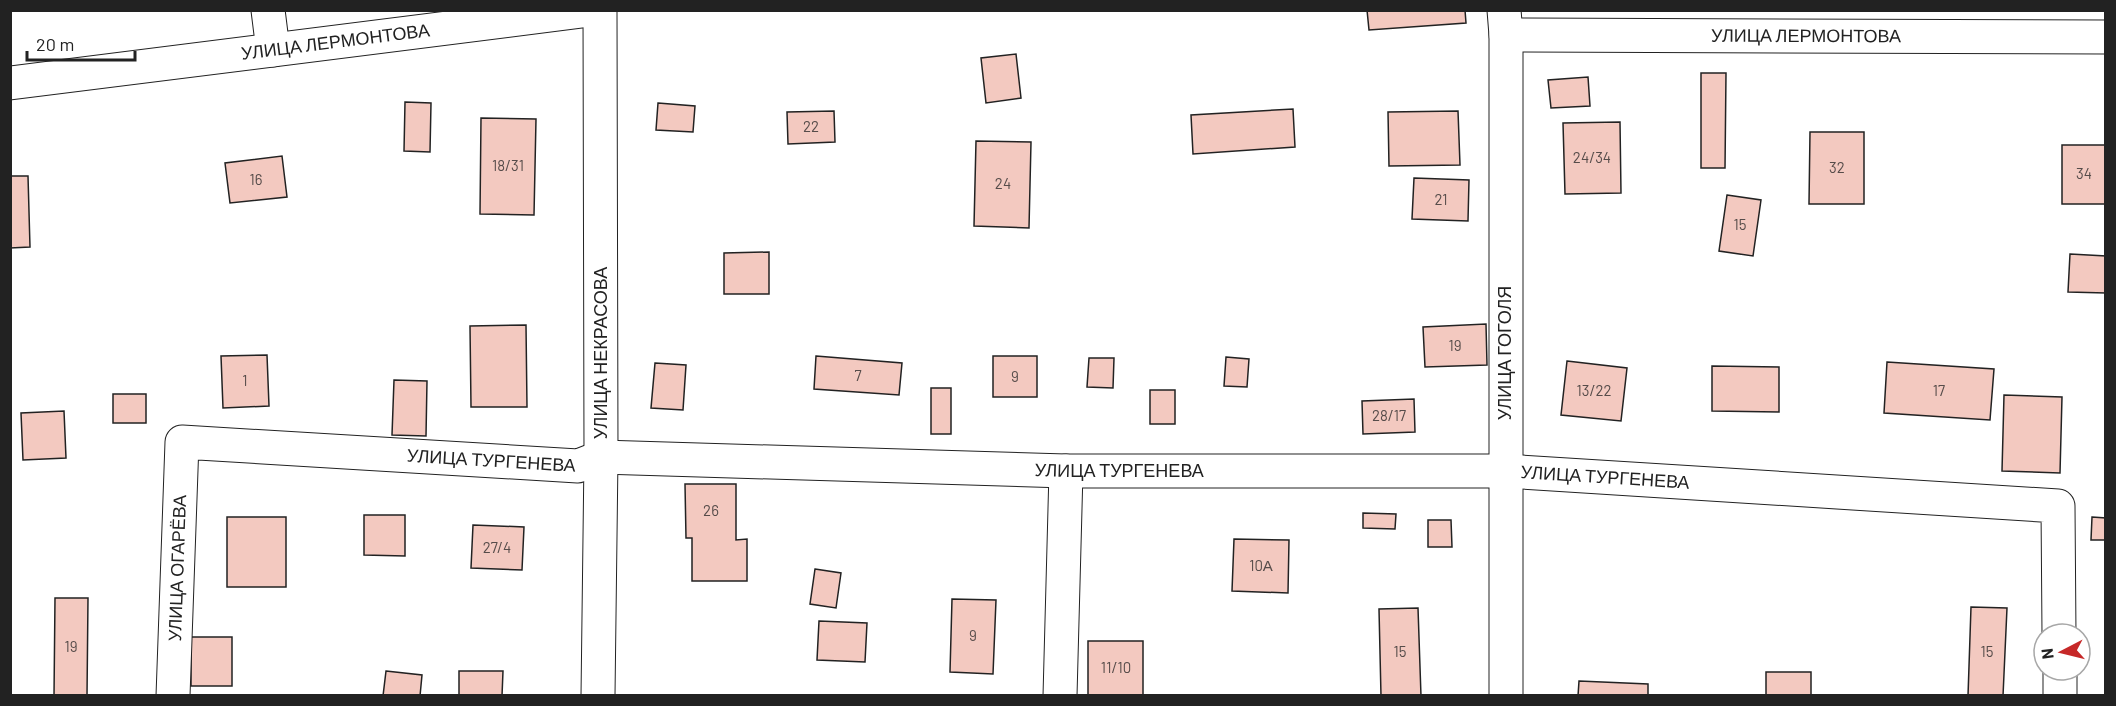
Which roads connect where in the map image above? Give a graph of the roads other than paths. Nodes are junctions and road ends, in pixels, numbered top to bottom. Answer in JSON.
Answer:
{"nodes":[{"id":1,"x":268,"y":10,"type":"edge"},
{"id":2,"x":590,"y":10,"type":"edge"},
{"id":3,"x":600,"y":10,"type":"edge"},
{"id":4,"x":1505,"y":23,"type":"edge"},
{"id":5,"x":2106,"y":37,"type":"edge"},
{"id":6,"x":273,"y":50,"type":"junction"},
{"id":7,"x":10,"y":83,"type":"edge"},
{"id":8,"x":182,"y":442,"type":"joint"},
{"id":9,"x":601,"y":457,"type":"junction"},
{"id":10,"x":1066,"y":471,"type":"junction"},
{"id":11,"x":1505,"y":471,"type":"junction"},
{"id":12,"x":2059,"y":622,"type":"edge"},
{"id":13,"x":173,"y":696,"type":"edge"},
{"id":14,"x":598,"y":696,"type":"edge"},
{"id":15,"x":1060,"y":696,"type":"edge"},
{"id":16,"x":1506,"y":696,"type":"edge"}],
"edges":[{"from":1,"to":6,"type":"street"},
{"from":2,"to":6,"type":"street","name":"УЛИЦА ЛЕРМОНТОВА"},
{"from":3,"to":9,"type":"street","name":"УЛИЦА НЕКРАСОВА"},
{"from":4,"to":5,"type":"street","name":"УЛИЦА ЛЕРМОНТОВА"},
{"from":4,"to":11,"type":"street","name":"УЛИЦА ГОГОЛЯ"},
{"from":6,"to":7,"type":"street","name":"УЛИЦА ЛЕРМОНТОВА"},
{"from":8,"to":9,"type":"street","name":"УЛИЦА ТУРГЕНЕВА"},
{"from":8,"to":13,"type":"street","name":"УЛИЦА ОГАРЁВА"},
{"from":9,"to":10,"type":"street","name":"УЛИЦА ТУРГЕНЕВА"},
{"from":9,"to":14,"type":"street","name":"УЛИЦА НЕКРАСОВА"},
{"from":10,"to":11,"type":"street","name":"УЛИЦА ТУРГЕНЕВА"},
{"from":10,"to":15,"type":"street"},
{"from":11,"to":12,"type":"street","name":"УЛИЦА ТУРГЕНЕВА"},
{"from":11,"to":16,"type":"street","name":"УЛИЦА ГОГОЛЯ"}]}
